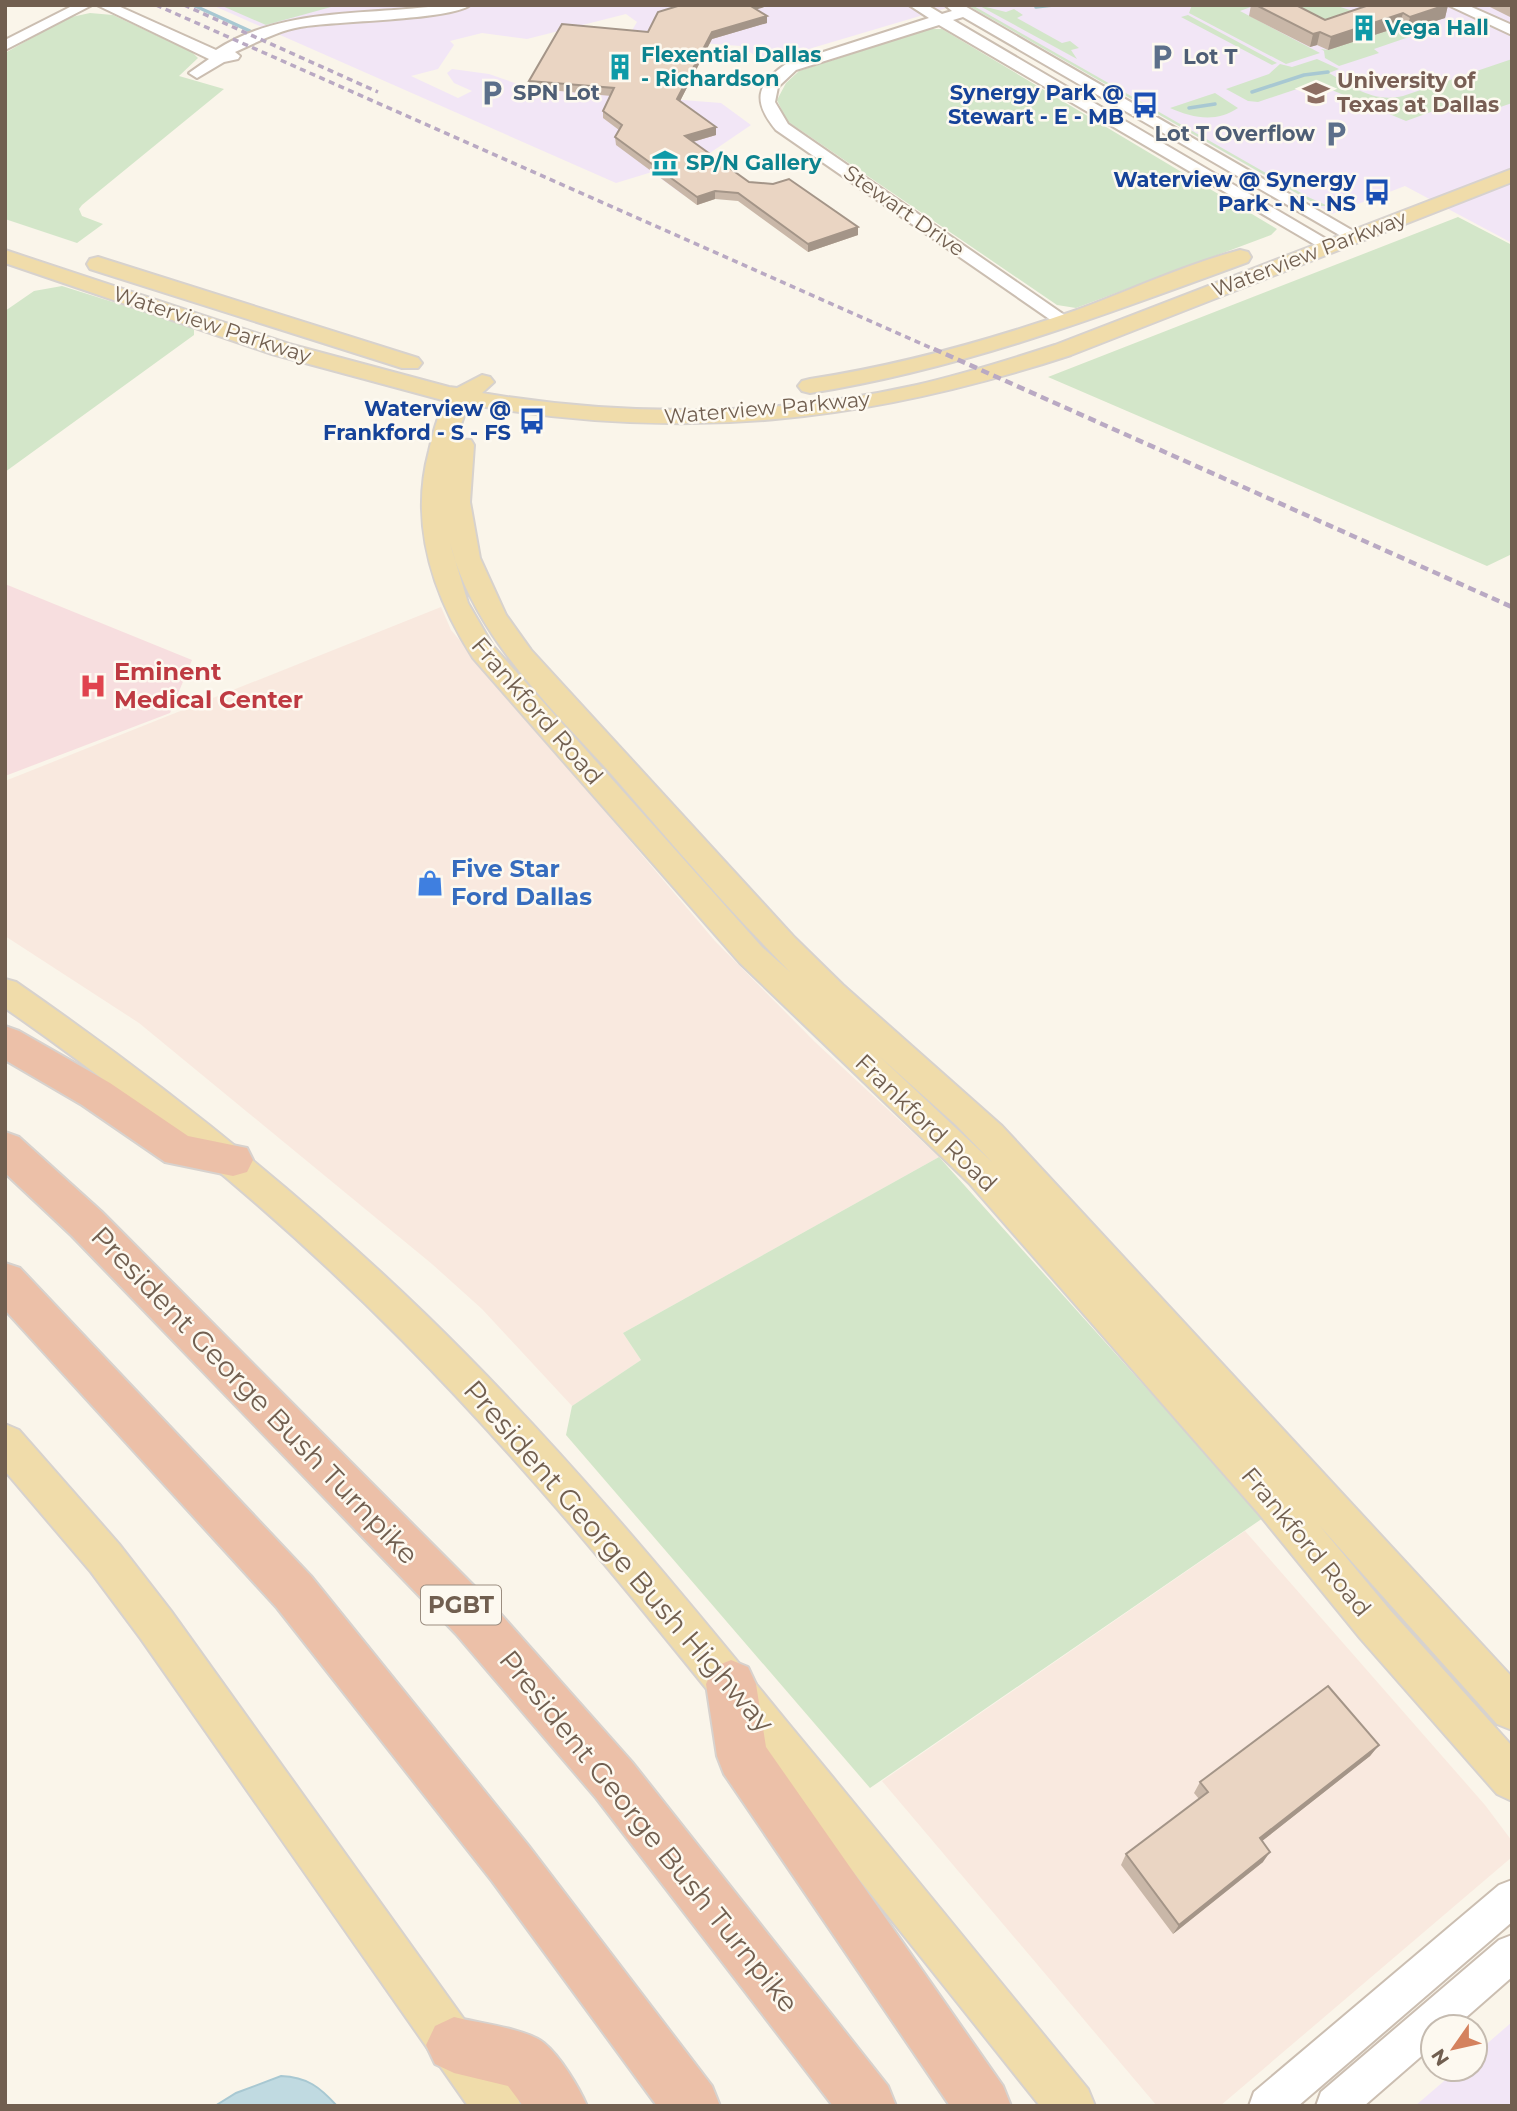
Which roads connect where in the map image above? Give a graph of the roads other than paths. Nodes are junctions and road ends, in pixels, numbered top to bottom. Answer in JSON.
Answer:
{"nodes":[{"id":1,"x":85,"y":5,"type":"edge"},
{"id":2,"x":104,"y":5,"type":"edge"},
{"id":3,"x":356,"y":5,"type":"edge"},
{"id":4,"x":463,"y":5,"type":"edge"},
{"id":5,"x":916,"y":5,"type":"edge"},
{"id":6,"x":1455,"y":5,"type":"edge"},
{"id":7,"x":1464,"y":5,"type":"edge"},
{"id":8,"x":958,"y":9,"type":"edge"},
{"id":9,"x":368,"y":16,"type":"junction"},
{"id":10,"x":1482,"y":16,"type":"junction"},
{"id":11,"x":940,"y":19,"type":"junction"},
{"id":12,"x":311,"y":22,"type":"joint"},
{"id":13,"x":1512,"y":31,"type":"edge"},
{"id":14,"x":5,"y":46,"type":"edge"},
{"id":15,"x":220,"y":58,"type":"junction"},
{"id":16,"x":197,"y":74,"type":"dead end"},
{"id":17,"x":1512,"y":154,"type":"edge"},
{"id":18,"x":1488,"y":163,"type":"dead end"},
{"id":19,"x":1512,"y":175,"type":"edge"},
{"id":20,"x":1422,"y":188,"type":"dead end"},
{"id":21,"x":1446,"y":201,"type":"junction"},
{"id":22,"x":1342,"y":230,"type":"junction"},
{"id":23,"x":1306,"y":232,"type":"junction"},
{"id":24,"x":1282,"y":241,"type":"dead end"},
{"id":25,"x":1256,"y":251,"type":"dead end"},
{"id":26,"x":5,"y":257,"type":"edge"},
{"id":27,"x":47,"y":271,"type":"junction"},
{"id":28,"x":1064,"y":321,"type":"junction"},
{"id":29,"x":476,"y":393,"type":"junction"},
{"id":30,"x":736,"y":404,"type":"junction"},
{"id":31,"x":730,"y":909,"type":"junction"},
{"id":32,"x":5,"y":991,"type":"edge"},
{"id":33,"x":5,"y":1041,"type":"edge"},
{"id":34,"x":5,"y":1148,"type":"edge"},
{"id":35,"x":233,"y":1160,"type":"junction"},
{"id":36,"x":5,"y":1281,"type":"edge"},
{"id":37,"x":5,"y":1442,"type":"edge"},
{"id":38,"x":731,"y":1684,"type":"junction"},
{"id":39,"x":1512,"y":1709,"type":"edge"},
{"id":40,"x":1512,"y":1779,"type":"edge"},
{"id":41,"x":1512,"y":1898,"type":"edge"},
{"id":42,"x":1512,"y":1954,"type":"edge"},
{"id":43,"x":454,"y":2045,"type":"junction"},
{"id":44,"x":497,"y":2106,"type":"edge"},
{"id":45,"x":559,"y":2106,"type":"edge"},
{"id":46,"x":692,"y":2106,"type":"edge"},
{"id":47,"x":868,"y":2106,"type":"edge"},
{"id":48,"x":983,"y":2106,"type":"edge"},
{"id":49,"x":1071,"y":2106,"type":"edge"},
{"id":50,"x":1268,"y":2106,"type":"edge"},
{"id":51,"x":1335,"y":2106,"type":"edge"}],
"edges":[{"from":1,"to":14,"type":"street"},
{"from":2,"to":15,"type":"street"},
{"from":3,"to":9,"type":"street"},
{"from":4,"to":9,"type":"street"},
{"from":5,"to":11,"type":"street"},
{"from":6,"to":10,"type":"street"},
{"from":7,"to":10,"type":"street"},
{"from":8,"to":11,"type":"street","name":"Stewart Drive"},
{"from":8,"to":22,"type":"street"},
{"from":9,"to":12,"type":"street"},
{"from":10,"to":13,"type":"street"},
{"from":11,"to":23,"type":"street"},
{"from":11,"to":28,"type":"street","name":"Stewart Drive"},
{"from":12,"to":15,"type":"street"},
{"from":15,"to":16,"type":"street"},
{"from":17,"to":18,"type":"main road"},
{"from":19,"to":21,"type":"main road","name":"Waterview Parkway"},
{"from":20,"to":21,"type":"main road"},
{"from":21,"to":22,"type":"main road","name":"Waterview Parkway"},
{"from":22,"to":23,"type":"main road","name":"Waterview Parkway"},
{"from":22,"to":30,"type":"main road","name":"Waterview Parkway"},
{"from":23,"to":24,"type":"main road","name":"Waterview Parkway"},
{"from":25,"to":28,"type":"main road","name":"Waterview Parkway"},
{"from":26,"to":27,"type":"main road","name":"Waterview Parkway"},
{"from":27,"to":29,"type":"main road","name":"Waterview Parkway"},
{"from":27,"to":29,"type":"main road","name":"Waterview Parkway"},
{"from":28,"to":30,"type":"main road","name":"Waterview Parkway"},
{"from":29,"to":30,"type":"main road","name":"Waterview Parkway"},
{"from":29,"to":31,"type":"main road","name":"Frankford Road"},
{"from":31,"to":39,"type":"main road","name":"Frankford Road"},
{"from":31,"to":40,"type":"main road","name":"Frankford Road"},
{"from":32,"to":35,"type":"main road","name":"President George Bush Highway"},
{"from":33,"to":35,"type":"highway"},
{"from":34,"to":47,"type":"highway","name":"President George Bush Turnpike","number":"PGBT"},
{"from":35,"to":38,"type":"main road","name":"President George Bush Highway"},
{"from":36,"to":46,"type":"highway"},
{"from":37,"to":43,"type":"main road"},
{"from":38,"to":48,"type":"highway"},
{"from":38,"to":49,"type":"main road","name":"President George Bush Highway"},
{"from":41,"to":50,"type":"street"},
{"from":42,"to":51,"type":"street"},
{"from":43,"to":44,"type":"main road"},
{"from":43,"to":45,"type":"highway"}]}
